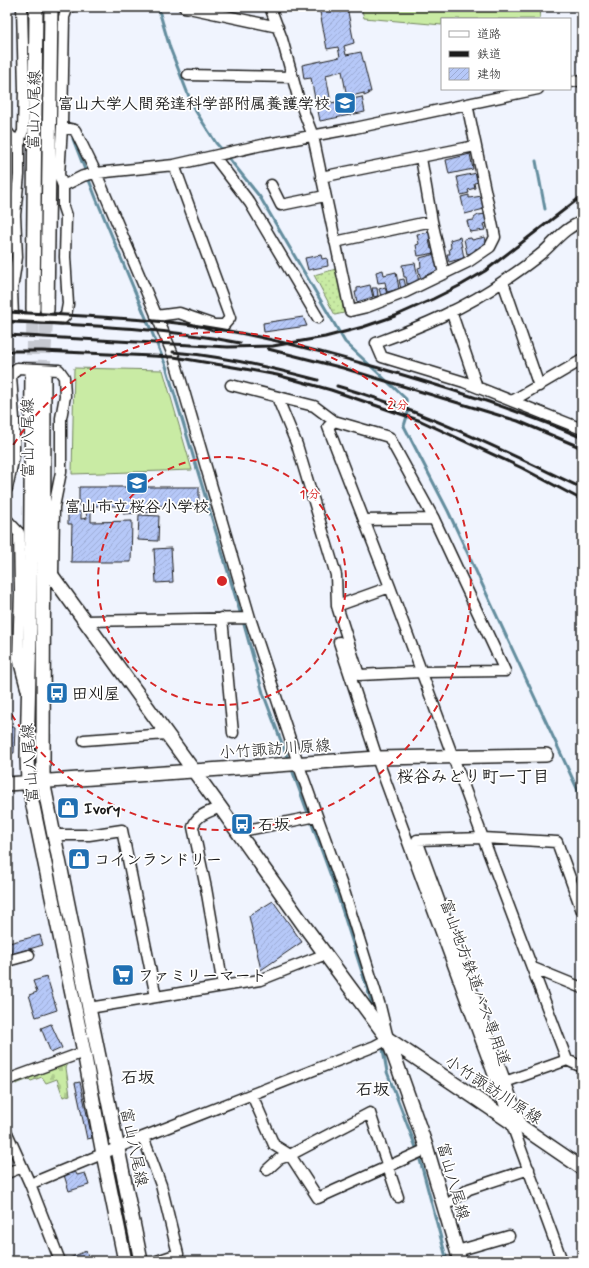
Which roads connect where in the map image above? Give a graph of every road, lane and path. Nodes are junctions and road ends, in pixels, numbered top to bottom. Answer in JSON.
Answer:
{"nodes":[{"id":1,"x":22,"y":7,"type":"edge"},
{"id":2,"x":36,"y":7,"type":"edge"},
{"id":3,"x":51,"y":7,"type":"edge"},
{"id":4,"x":70,"y":7,"type":"edge"},
{"id":5,"x":184,"y":7,"type":"edge"},
{"id":6,"x":270,"y":7,"type":"edge"},
{"id":7,"x":278,"y":27,"type":"junction"},
{"id":8,"x":188,"y":75,"type":"dead end"},
{"id":9,"x":293,"y":77,"type":"junction"},
{"id":10,"x":582,"y":80,"type":"edge"},
{"id":11,"x":571,"y":82,"type":"edge"},
{"id":12,"x":533,"y":90,"type":"edge"},
{"id":13,"x":467,"y":104,"type":"junction"},
{"id":14,"x":62,"y":126,"type":"junction"},
{"id":15,"x":7,"y":134,"type":"edge"},
{"id":16,"x":312,"y":136,"type":"junction"},
{"id":17,"x":19,"y":141,"type":"junction"},
{"id":18,"x":475,"y":146,"type":"junction"},
{"id":19,"x":214,"y":156,"type":"junction"},
{"id":20,"x":421,"y":158,"type":"junction"},
{"id":21,"x":174,"y":165,"type":"junction"},
{"id":22,"x":90,"y":174,"type":"junction"},
{"id":23,"x":321,"y":177,"type":"junction"},
{"id":24,"x":271,"y":184,"type":"dead end"},
{"id":25,"x":63,"y":186,"type":"junction"},
{"id":26,"x":325,"y":196,"type":"junction"},
{"id":27,"x":432,"y":221,"type":"junction"},
{"id":28,"x":582,"y":224,"type":"edge"},
{"id":29,"x":335,"y":242,"type":"junction"},
{"id":30,"x":444,"y":274,"type":"junction"},
{"id":31,"x":503,"y":282,"type":"junction"},
{"id":32,"x":10,"y":284,"type":"edge"},
{"id":33,"x":33,"y":309,"type":"tunnel mouth"},
{"id":34,"x":47,"y":310,"type":"tunnel mouth"},
{"id":35,"x":451,"y":311,"type":"junction"},
{"id":36,"x":156,"y":316,"type":"junction"},
{"id":37,"x":318,"y":318,"type":"dead end"},
{"id":38,"x":582,"y":360,"type":"edge"},
{"id":39,"x":231,"y":385,"type":"dead end"},
{"id":40,"x":539,"y":386,"type":"junction"},
{"id":41,"x":477,"y":387,"type":"junction"},
{"id":42,"x":276,"y":397,"type":"junction"},
{"id":43,"x":10,"y":401,"type":"edge"},
{"id":44,"x":512,"y":401,"type":"junction"},
{"id":45,"x":334,"y":421,"type":"junction"},
{"id":46,"x":582,"y":429,"type":"edge"},
{"id":47,"x":9,"y":470,"type":"edge"},
{"id":48,"x":7,"y":488,"type":"edge"},
{"id":49,"x":434,"y":519,"type":"junction"},
{"id":50,"x":7,"y":520,"type":"edge"},
{"id":51,"x":364,"y":520,"type":"junction"},
{"id":52,"x":53,"y":577,"type":"joint"},
{"id":53,"x":390,"y":587,"type":"junction"},
{"id":54,"x":337,"y":606,"type":"junction"},
{"id":55,"x":222,"y":618,"type":"junction"},
{"id":56,"x":250,"y":618,"type":"junction"},
{"id":57,"x":85,"y":621,"type":"junction"},
{"id":58,"x":338,"y":642,"type":"dead end"},
{"id":59,"x":422,"y":672,"type":"junction"},
{"id":60,"x":28,"y":694,"type":"junction"},
{"id":61,"x":233,"y":733,"type":"dead end"},
{"id":62,"x":167,"y":734,"type":"junction"},
{"id":63,"x":84,"y":740,"type":"dead end"},
{"id":64,"x":546,"y":755,"type":"dead end"},
{"id":65,"x":453,"y":756,"type":"junction"},
{"id":66,"x":377,"y":758,"type":"junction"},
{"id":67,"x":298,"y":763,"type":"junction"},
{"id":68,"x":193,"y":770,"type":"junction"},
{"id":69,"x":43,"y":781,"type":"junction"},
{"id":70,"x":28,"y":782,"type":"junction"},
{"id":71,"x":7,"y":784,"type":"edge"},
{"id":72,"x":220,"y":806,"type":"junction"},
{"id":73,"x":317,"y":816,"type":"junction"},
{"id":74,"x":237,"y":832,"type":"junction"},
{"id":75,"x":54,"y":835,"type":"junction"},
{"id":76,"x":483,"y":838,"type":"junction"},
{"id":77,"x":582,"y":911,"type":"edge"},
{"id":78,"x":326,"y":954,"type":"junction"},
{"id":79,"x":29,"y":955,"type":"dead end"},
{"id":80,"x":7,"y":961,"type":"edge"},
{"id":81,"x":533,"y":968,"type":"junction"},
{"id":82,"x":223,"y":986,"type":"junction"},
{"id":83,"x":582,"y":988,"type":"edge"},
{"id":84,"x":156,"y":997,"type":"junction"},
{"id":85,"x":89,"y":1008,"type":"junction"},
{"id":86,"x":388,"y":1039,"type":"junction"},
{"id":87,"x":84,"y":1052,"type":"junction"},
{"id":88,"x":567,"y":1060,"type":"junction"},
{"id":89,"x":582,"y":1067,"type":"edge"},
{"id":90,"x":7,"y":1080,"type":"edge"},
{"id":91,"x":505,"y":1082,"type":"junction"},
{"id":92,"x":252,"y":1095,"type":"junction"},
{"id":93,"x":517,"y":1125,"type":"junction"},
{"id":94,"x":7,"y":1133,"type":"edge"},
{"id":95,"x":143,"y":1137,"type":"junction"},
{"id":96,"x":118,"y":1148,"type":"junction"},
{"id":97,"x":428,"y":1149,"type":"junction"},
{"id":98,"x":103,"y":1154,"type":"junction"},
{"id":99,"x":290,"y":1155,"type":"junction"},
{"id":100,"x":389,"y":1166,"type":"junction"},
{"id":101,"x":22,"y":1167,"type":"junction"},
{"id":102,"x":528,"y":1168,"type":"junction"},
{"id":103,"x":582,"y":1168,"type":"edge"},
{"id":104,"x":267,"y":1170,"type":"dead end"},
{"id":105,"x":7,"y":1173,"type":"edge"},
{"id":106,"x":30,"y":1184,"type":"junction"},
{"id":107,"x":398,"y":1197,"type":"dead end"},
{"id":108,"x":444,"y":1204,"type":"junction"},
{"id":109,"x":509,"y":1236,"type":"dead end"},
{"id":110,"x":458,"y":1256,"type":"edge"},
{"id":111,"x":180,"y":1257,"type":"edge"},
{"id":112,"x":60,"y":1261,"type":"edge"},
{"id":113,"x":125,"y":1261,"type":"edge"},
{"id":114,"x":141,"y":1261,"type":"edge"},
{"id":115,"x":157,"y":1261,"type":"edge"},
{"id":116,"x":562,"y":1261,"type":"edge"}],
"edges":[{"from":1,"to":17,"type":"street"},
{"from":2,"to":33,"type":"main road","name":"富山八尾線"},
{"from":3,"to":34,"type":"main road","name":"富山八尾線"},
{"from":4,"to":14,"type":"street"},
{"from":5,"to":7,"type":"street"},
{"from":6,"to":7,"type":"street"},
{"from":7,"to":9,"type":"street"},
{"from":8,"to":9,"type":"street"},
{"from":9,"to":16,"type":"street"},
{"from":10,"to":11,"type":"street"},
{"from":12,"to":13,"type":"street"},
{"from":13,"to":16,"type":"street"},
{"from":13,"to":18,"type":"street"},
{"from":14,"to":22,"type":"street"},
{"from":14,"to":25,"type":"street"},
{"from":15,"to":17,"type":"main road","name":"富山八尾線"},
{"from":16,"to":19,"type":"street"},
{"from":16,"to":23,"type":"street"},
{"from":17,"to":32,"type":"street"},
{"from":18,"to":20,"type":"street"},
{"from":18,"to":30,"type":"street"},
{"from":19,"to":21,"type":"street"},
{"from":19,"to":37,"type":"street"},
{"from":20,"to":23,"type":"street"},
{"from":20,"to":27,"type":"street"},
{"from":21,"to":22,"type":"street"},
{"from":21,"to":36,"type":"street"},
{"from":22,"to":25,"type":"street"},
{"from":22,"to":36,"type":"street"},
{"from":23,"to":26,"type":"street"},
{"from":24,"to":26,"type":"street"},
{"from":25,"to":32,"type":"street"},
{"from":26,"to":29,"type":"street"},
{"from":27,"to":29,"type":"street"},
{"from":27,"to":30,"type":"street"},
{"from":28,"to":31,"type":"street"},
{"from":29,"to":30,"type":"street"},
{"from":31,"to":35,"type":"street"},
{"from":31,"to":40,"type":"street"},
{"from":35,"to":41,"type":"street"},
{"from":35,"to":41,"type":"street"},
{"from":36,"to":56,"type":"street"},
{"from":38,"to":40,"type":"street"},
{"from":39,"to":42,"type":"street"},
{"from":40,"to":44,"type":"street"},
{"from":41,"to":44,"type":"street"},
{"from":42,"to":45,"type":"street"},
{"from":42,"to":54,"type":"street"},
{"from":43,"to":47,"type":"street"},
{"from":43,"to":52,"type":"street"},
{"from":44,"to":46,"type":"street"},
{"from":45,"to":49,"type":"street"},
{"from":45,"to":51,"type":"street"},
{"from":47,"to":48,"type":"street"},
{"from":49,"to":51,"type":"street"},
{"from":49,"to":59,"type":"street"},
{"from":50,"to":60,"type":"street"},
{"from":51,"to":53,"type":"street"},
{"from":52,"to":57,"type":"main road","name":"富山八尾線"},
{"from":53,"to":54,"type":"street"},
{"from":53,"to":59,"type":"street"},
{"from":54,"to":59,"type":"street"},
{"from":55,"to":56,"type":"street"},
{"from":55,"to":57,"type":"street"},
{"from":55,"to":61,"type":"street"},
{"from":56,"to":67,"type":"street"},
{"from":57,"to":62,"type":"main road","name":"富山八尾線"},
{"from":58,"to":66,"type":"street","name":"富山地方鉄道バス専用道"},
{"from":59,"to":65,"type":"street"},
{"from":60,"to":69,"type":"main road","name":"富山八尾線"},
{"from":60,"to":70,"type":"main road","name":"富山八尾線"},
{"from":62,"to":63,"type":"street"},
{"from":62,"to":68,"type":"main road","name":"富山八尾線"},
{"from":64,"to":65,"type":"main road","name":"小竹諏訪川原線"},
{"from":65,"to":66,"type":"main road","name":"小竹諏訪川原線"},
{"from":65,"to":76,"type":"street"},
{"from":66,"to":67,"type":"main road","name":"小竹諏訪川原線"},
{"from":66,"to":93,"type":"street","name":"富山地方鉄道バス専用道"},
{"from":67,"to":68,"type":"main road","name":"小竹諏訪川原線"},
{"from":67,"to":73,"type":"street"},
{"from":68,"to":69,"type":"main road","name":"小竹諏訪川原線"},
{"from":68,"to":72,"type":"main road","name":"富山八尾線"},
{"from":69,"to":70,"type":"main road","name":"小竹諏訪川原線"},
{"from":69,"to":75,"type":"main road","name":"富山八尾線"},
{"from":70,"to":71,"type":"main road","name":"小竹諏訪川原線"},
{"from":70,"to":87,"type":"main road","name":"富山八尾線"},
{"from":72,"to":74,"type":"main road","name":"富山八尾線"},
{"from":72,"to":82,"type":"street"},
{"from":73,"to":74,"type":"street"},
{"from":73,"to":86,"type":"street"},
{"from":74,"to":78,"type":"main road","name":"富山八尾線"},
{"from":75,"to":84,"type":"street"},
{"from":75,"to":85,"type":"main road","name":"富山八尾線"},
{"from":76,"to":77,"type":"street"},
{"from":76,"to":81,"type":"street"},
{"from":76,"to":91,"type":"street"},
{"from":78,"to":82,"type":"street"},
{"from":78,"to":86,"type":"main road","name":"富山八尾線"},
{"from":79,"to":80,"type":"street"},
{"from":81,"to":83,"type":"street"},
{"from":81,"to":88,"type":"street"},
{"from":82,"to":84,"type":"street"},
{"from":84,"to":85,"type":"street"},
{"from":85,"to":96,"type":"main road","name":"富山八尾線"},
{"from":86,"to":92,"type":"street"},
{"from":86,"to":93,"type":"main road","name":"小竹諏訪川原線"},
{"from":86,"to":97,"type":"main road","name":"富山八尾線"},
{"from":87,"to":90,"type":"street"},
{"from":87,"to":98,"type":"main road","name":"富山八尾線"},
{"from":88,"to":89,"type":"street"},
{"from":88,"to":91,"type":"street"},
{"from":91,"to":93,"type":"street"},
{"from":92,"to":95,"type":"street"},
{"from":92,"to":99,"type":"street"},
{"from":93,"to":102,"type":"street","name":"富山地方鉄道バス専用道"},
{"from":93,"to":103,"type":"main road","name":"小竹諏訪川原線"},
{"from":94,"to":101,"type":"street"},
{"from":95,"to":96,"type":"street"},
{"from":95,"to":111,"type":"street"},
{"from":96,"to":98,"type":"street"},
{"from":96,"to":114,"type":"main road","name":"富山八尾線"},
{"from":97,"to":100,"type":"street"},
{"from":97,"to":108,"type":"main road","name":"富山八尾線"},
{"from":98,"to":106,"type":"street"},
{"from":98,"to":113,"type":"main road","name":"富山八尾線"},
{"from":99,"to":100,"type":"street"},
{"from":99,"to":100,"type":"street"},
{"from":99,"to":104,"type":"street"},
{"from":100,"to":107,"type":"street"},
{"from":101,"to":105,"type":"street"},
{"from":101,"to":106,"type":"street"},
{"from":102,"to":108,"type":"street"},
{"from":102,"to":116,"type":"street","name":"富山地方鉄道バス専用道"},
{"from":106,"to":112,"type":"street"},
{"from":108,"to":110,"type":"main road","name":"富山八尾線"},
{"from":109,"to":110,"type":"street"},
{"from":111,"to":115,"type":"street"}]}
